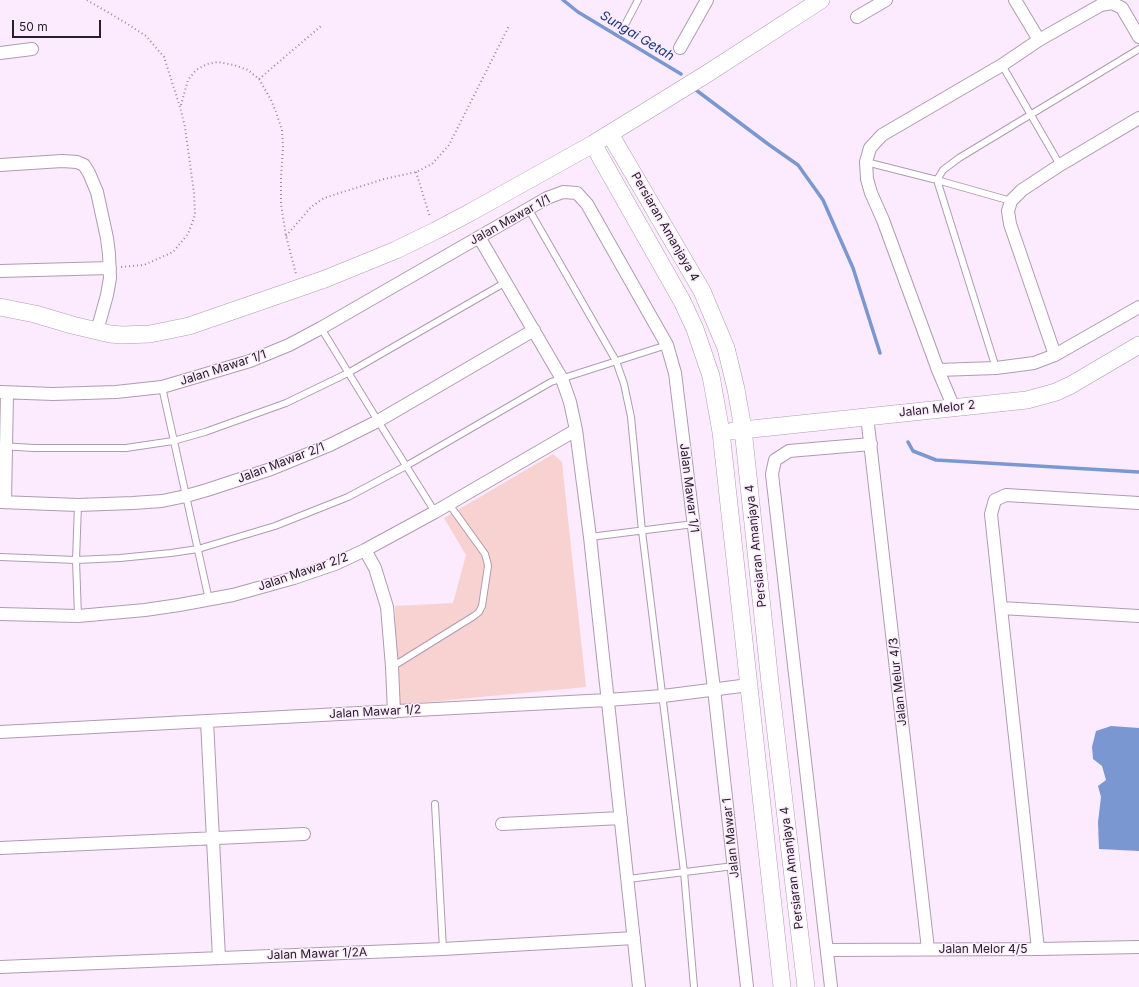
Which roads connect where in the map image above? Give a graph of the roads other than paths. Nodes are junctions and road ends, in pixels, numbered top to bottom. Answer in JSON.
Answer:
{"nodes":[{"id":1,"x":638,"y":0,"type":"edge"},
{"id":2,"x":707,"y":0,"type":"edge"},
{"id":3,"x":821,"y":0,"type":"edge"},
{"id":4,"x":886,"y":0,"type":"edge"},
{"id":5,"x":1015,"y":0,"type":"edge"},
{"id":6,"x":1115,"y":2,"type":"edge"},
{"id":7,"x":857,"y":17,"type":"dead end"},
{"id":8,"x":626,"y":23,"type":"dead end"},
{"id":9,"x":1139,"y":37,"type":"edge"},
{"id":10,"x":1039,"y":40,"type":"junction"},
{"id":11,"x":680,"y":48,"type":"dead end"},
{"id":12,"x":32,"y":49,"type":"dead end"},
{"id":13,"x":1139,"y":49,"type":"edge"},
{"id":14,"x":0,"y":53,"type":"edge"},
{"id":15,"x":1002,"y":65,"type":"junction"},
{"id":16,"x":1031,"y":115,"type":"junction"},
{"id":17,"x":1139,"y":118,"type":"edge"},
{"id":18,"x":610,"y":134,"type":"junction"},
{"id":19,"x":593,"y":144,"type":"junction"},
{"id":20,"x":866,"y":162,"type":"junction"},
{"id":21,"x":0,"y":165,"type":"edge"},
{"id":22,"x":1060,"y":165,"type":"junction"},
{"id":23,"x":937,"y":180,"type":"junction"},
{"id":24,"x":1011,"y":201,"type":"junction"},
{"id":25,"x":528,"y":208,"type":"junction"},
{"id":26,"x":479,"y":237,"type":"junction"},
{"id":27,"x":110,"y":268,"type":"junction"},
{"id":28,"x":0,"y":271,"type":"edge"},
{"id":29,"x":506,"y":282,"type":"junction"},
{"id":30,"x":0,"y":307,"type":"edge"},
{"id":31,"x":1139,"y":307,"type":"edge"},
{"id":32,"x":321,"y":328,"type":"junction"},
{"id":33,"x":534,"y":330,"type":"junction"},
{"id":34,"x":97,"y":331,"type":"junction"},
{"id":35,"x":667,"y":345,"type":"junction"},
{"id":36,"x":1139,"y":345,"type":"edge"},
{"id":37,"x":1055,"y":355,"type":"junction"},
{"id":38,"x":616,"y":361,"type":"junction"},
{"id":39,"x":996,"y":368,"type":"junction"},
{"id":40,"x":938,"y":370,"type":"junction"},
{"id":41,"x":348,"y":373,"type":"junction"},
{"id":42,"x":562,"y":378,"type":"junction"},
{"id":43,"x":162,"y":387,"type":"junction"},
{"id":44,"x":3,"y":393,"type":"edge"},
{"id":45,"x":954,"y":408,"type":"junction"},
{"id":46,"x":868,"y":416,"type":"junction"},
{"id":47,"x":378,"y":421,"type":"junction"},
{"id":48,"x":576,"y":430,"type":"junction"},
{"id":49,"x":743,"y":430,"type":"junction"},
{"id":50,"x":721,"y":432,"type":"junction"},
{"id":51,"x":173,"y":441,"type":"junction"},
{"id":52,"x":871,"y":444,"type":"junction"},
{"id":53,"x":3,"y":446,"type":"edge"},
{"id":54,"x":406,"y":466,"type":"junction"},
{"id":55,"x":186,"y":496,"type":"junction"},
{"id":56,"x":2,"y":502,"type":"edge"},
{"id":57,"x":1139,"y":503,"type":"edge"},
{"id":58,"x":449,"y":504,"type":"junction"},
{"id":59,"x":78,"y":505,"type":"junction"},
{"id":60,"x":435,"y":512,"type":"junction"},
{"id":61,"x":694,"y":524,"type":"junction"},
{"id":62,"x":642,"y":531,"type":"junction"},
{"id":63,"x":590,"y":537,"type":"junction"},
{"id":64,"x":198,"y":549,"type":"junction"},
{"id":65,"x":365,"y":550,"type":"junction"},
{"id":66,"x":0,"y":557,"type":"edge"},
{"id":67,"x":76,"y":560,"type":"junction"},
{"id":68,"x":209,"y":600,"type":"junction"},
{"id":69,"x":1001,"y":608,"type":"junction"},
{"id":70,"x":0,"y":614,"type":"edge"},
{"id":71,"x":78,"y":616,"type":"junction"},
{"id":72,"x":1139,"y":616,"type":"edge"},
{"id":73,"x":392,"y":667,"type":"junction"},
{"id":74,"x":749,"y":685,"type":"junction"},
{"id":75,"x":714,"y":689,"type":"junction"},
{"id":76,"x":663,"y":696,"type":"junction"},
{"id":77,"x":607,"y":700,"type":"junction"},
{"id":78,"x":394,"y":712,"type":"junction"},
{"id":79,"x":207,"y":720,"type":"junction"},
{"id":80,"x":0,"y":732,"type":"edge"},
{"id":81,"x":436,"y":804,"type":"dead end"},
{"id":82,"x":621,"y":818,"type":"junction"},
{"id":83,"x":502,"y":824,"type":"dead end"},
{"id":84,"x":304,"y":834,"type":"dead end"},
{"id":85,"x":213,"y":838,"type":"junction"},
{"id":86,"x":0,"y":848,"type":"edge"},
{"id":87,"x":734,"y":866,"type":"junction"},
{"id":88,"x":684,"y":872,"type":"junction"},
{"id":89,"x":628,"y":879,"type":"junction"},
{"id":90,"x":634,"y":938,"type":"junction"},
{"id":91,"x":1139,"y":947,"type":"edge"},
{"id":92,"x":443,"y":948,"type":"junction"},
{"id":93,"x":928,"y":949,"type":"junction"},
{"id":94,"x":1038,"y":949,"type":"junction"},
{"id":95,"x":827,"y":950,"type":"junction"},
{"id":96,"x":219,"y":958,"type":"junction"},
{"id":97,"x":0,"y":967,"type":"edge"},
{"id":98,"x":639,"y":987,"type":"edge"},
{"id":99,"x":694,"y":987,"type":"edge"},
{"id":100,"x":747,"y":987,"type":"edge"},
{"id":101,"x":782,"y":987,"type":"edge"},
{"id":102,"x":806,"y":987,"type":"edge"},
{"id":103,"x":831,"y":987,"type":"edge"}],
"edges":[{"from":1,"to":8,"type":"lane"},
{"from":2,"to":11,"type":"street"},
{"from":3,"to":18,"type":"street"},
{"from":4,"to":7,"type":"street"},
{"from":5,"to":10,"type":"street"},
{"from":6,"to":9,"type":"street"},
{"from":6,"to":10,"type":"street"},
{"from":10,"to":15,"type":"street"},
{"from":12,"to":14,"type":"street"},
{"from":13,"to":16,"type":"lane"},
{"from":15,"to":16,"type":"lane"},
{"from":15,"to":20,"type":"street"},
{"from":16,"to":22,"type":"lane"},
{"from":16,"to":23,"type":"lane"},
{"from":17,"to":22,"type":"street"},
{"from":18,"to":19,"type":"street"},
{"from":18,"to":49,"type":"street","name":"Persiaran Amanjaya 4"},
{"from":19,"to":34,"type":"street"},
{"from":19,"to":50,"type":"street","name":"Persiaran Amanjaya 4"},
{"from":20,"to":23,"type":"lane"},
{"from":20,"to":40,"type":"street"},
{"from":21,"to":27,"type":"street"},
{"from":22,"to":24,"type":"street"},
{"from":23,"to":24,"type":"lane"},
{"from":23,"to":39,"type":"lane"},
{"from":24,"to":37,"type":"street"},
{"from":25,"to":26,"type":"street","name":"Jalan Mawar 1/1"},
{"from":25,"to":35,"type":"street","name":"Jalan Mawar 1/1"},
{"from":25,"to":38,"type":"lane"},
{"from":26,"to":29,"type":"street"},
{"from":26,"to":32,"type":"street","name":"Jalan Mawar 1/1"},
{"from":27,"to":28,"type":"street"},
{"from":27,"to":34,"type":"street"},
{"from":29,"to":33,"type":"street"},
{"from":29,"to":41,"type":"lane"},
{"from":30,"to":34,"type":"street"},
{"from":31,"to":37,"type":"street"},
{"from":32,"to":41,"type":"lane"},
{"from":32,"to":43,"type":"street","name":"Jalan Mawar 1/1"},
{"from":33,"to":42,"type":"street"},
{"from":33,"to":47,"type":"street","name":"Jalan Mawar 2/1"},
{"from":35,"to":38,"type":"lane"},
{"from":35,"to":61,"type":"street","name":"Jalan Mawar 1/1"},
{"from":36,"to":45,"type":"street","name":"Jalan Melor 2"},
{"from":37,"to":39,"type":"street"},
{"from":38,"to":42,"type":"lane"},
{"from":38,"to":62,"type":"lane"},
{"from":39,"to":40,"type":"street"},
{"from":40,"to":45,"type":"street"},
{"from":41,"to":47,"type":"lane"},
{"from":41,"to":51,"type":"lane"},
{"from":42,"to":48,"type":"street"},
{"from":42,"to":54,"type":"lane"},
{"from":43,"to":44,"type":"street","name":"Jalan Mawar 1/1"},
{"from":43,"to":51,"type":"lane"},
{"from":44,"to":53,"type":"street"},
{"from":45,"to":46,"type":"street","name":"Jalan Melor 2"},
{"from":46,"to":49,"type":"street","name":"Jalan Melor 2"},
{"from":46,"to":52,"type":"street","name":"Jalan Melur 4/3"},
{"from":47,"to":54,"type":"lane"},
{"from":47,"to":55,"type":"street","name":"Jalan Mawar 2/1"},
{"from":48,"to":58,"type":"street","name":"Jalan Mawar 2/2"},
{"from":48,"to":63,"type":"street"},
{"from":49,"to":50,"type":"street","name":"Jalan Melor 2"},
{"from":49,"to":102,"type":"street","name":"Persiaran Amanjaya 4"},
{"from":50,"to":74,"type":"street","name":"Persiaran Amanjaya 4"},
{"from":51,"to":53,"type":"lane"},
{"from":51,"to":55,"type":"lane"},
{"from":52,"to":93,"type":"street","name":"Jalan Melur 4/3"},
{"from":52,"to":95,"type":"street"},
{"from":53,"to":56,"type":"street"},
{"from":54,"to":60,"type":"lane"},
{"from":54,"to":64,"type":"lane"},
{"from":55,"to":59,"type":"street","name":"Jalan Mawar 2/1"},
{"from":55,"to":64,"type":"lane"},
{"from":56,"to":59,"type":"street","name":"Jalan Mawar 2/1"},
{"from":57,"to":69,"type":"street"},
{"from":58,"to":60,"type":"street","name":"Jalan Mawar 2/2"},
{"from":58,"to":73,"type":"lane"},
{"from":59,"to":67,"type":"lane"},
{"from":60,"to":65,"type":"street","name":"Jalan Mawar 2/2"},
{"from":61,"to":62,"type":"lane"},
{"from":61,"to":75,"type":"street","name":"Jalan Mawar 1/1"},
{"from":62,"to":63,"type":"lane"},
{"from":62,"to":76,"type":"lane"},
{"from":63,"to":77,"type":"street"},
{"from":64,"to":67,"type":"lane"},
{"from":64,"to":68,"type":"lane"},
{"from":65,"to":68,"type":"street","name":"Jalan Mawar 2/2"},
{"from":65,"to":73,"type":"street"},
{"from":66,"to":67,"type":"lane"},
{"from":67,"to":71,"type":"lane"},
{"from":68,"to":71,"type":"street","name":"Jalan Mawar 2/2"},
{"from":69,"to":72,"type":"street"},
{"from":69,"to":94,"type":"street"},
{"from":70,"to":71,"type":"street","name":"Jalan Mawar 2/2"},
{"from":73,"to":78,"type":"street"},
{"from":74,"to":75,"type":"street","name":"Jalan Mawar 1/2"},
{"from":74,"to":101,"type":"street","name":"Persiaran Amanjaya 4"},
{"from":75,"to":76,"type":"street","name":"Jalan Mawar 1/2"},
{"from":75,"to":87,"type":"street","name":"Jalan Mawar 1"},
{"from":76,"to":77,"type":"street","name":"Jalan Mawar 1/2"},
{"from":76,"to":88,"type":"lane"},
{"from":77,"to":78,"type":"street","name":"Jalan Mawar 1/2"},
{"from":77,"to":82,"type":"street"},
{"from":78,"to":79,"type":"street","name":"Jalan Mawar 1/2"},
{"from":79,"to":80,"type":"street","name":"Jalan Mawar 1/2"},
{"from":79,"to":85,"type":"street"},
{"from":81,"to":92,"type":"lane"},
{"from":82,"to":83,"type":"street"},
{"from":82,"to":89,"type":"street"},
{"from":84,"to":85,"type":"street"},
{"from":85,"to":86,"type":"street"},
{"from":85,"to":96,"type":"street"},
{"from":87,"to":88,"type":"lane"},
{"from":87,"to":100,"type":"street","name":"Jalan Mawar 1"},
{"from":88,"to":89,"type":"lane"},
{"from":88,"to":99,"type":"lane"},
{"from":89,"to":90,"type":"street"},
{"from":90,"to":92,"type":"street","name":"Jalan Mawar 1/2A"},
{"from":90,"to":98,"type":"street"},
{"from":91,"to":94,"type":"street","name":"Jalan Melor 4/5"},
{"from":92,"to":96,"type":"street","name":"Jalan Mawar 1/2A"},
{"from":93,"to":94,"type":"street","name":"Jalan Melor 4/5"},
{"from":93,"to":95,"type":"street","name":"Jalan Melor 4/5"},
{"from":95,"to":103,"type":"street"},
{"from":96,"to":97,"type":"street","name":"Jalan Mawar 1/2A"}]}
